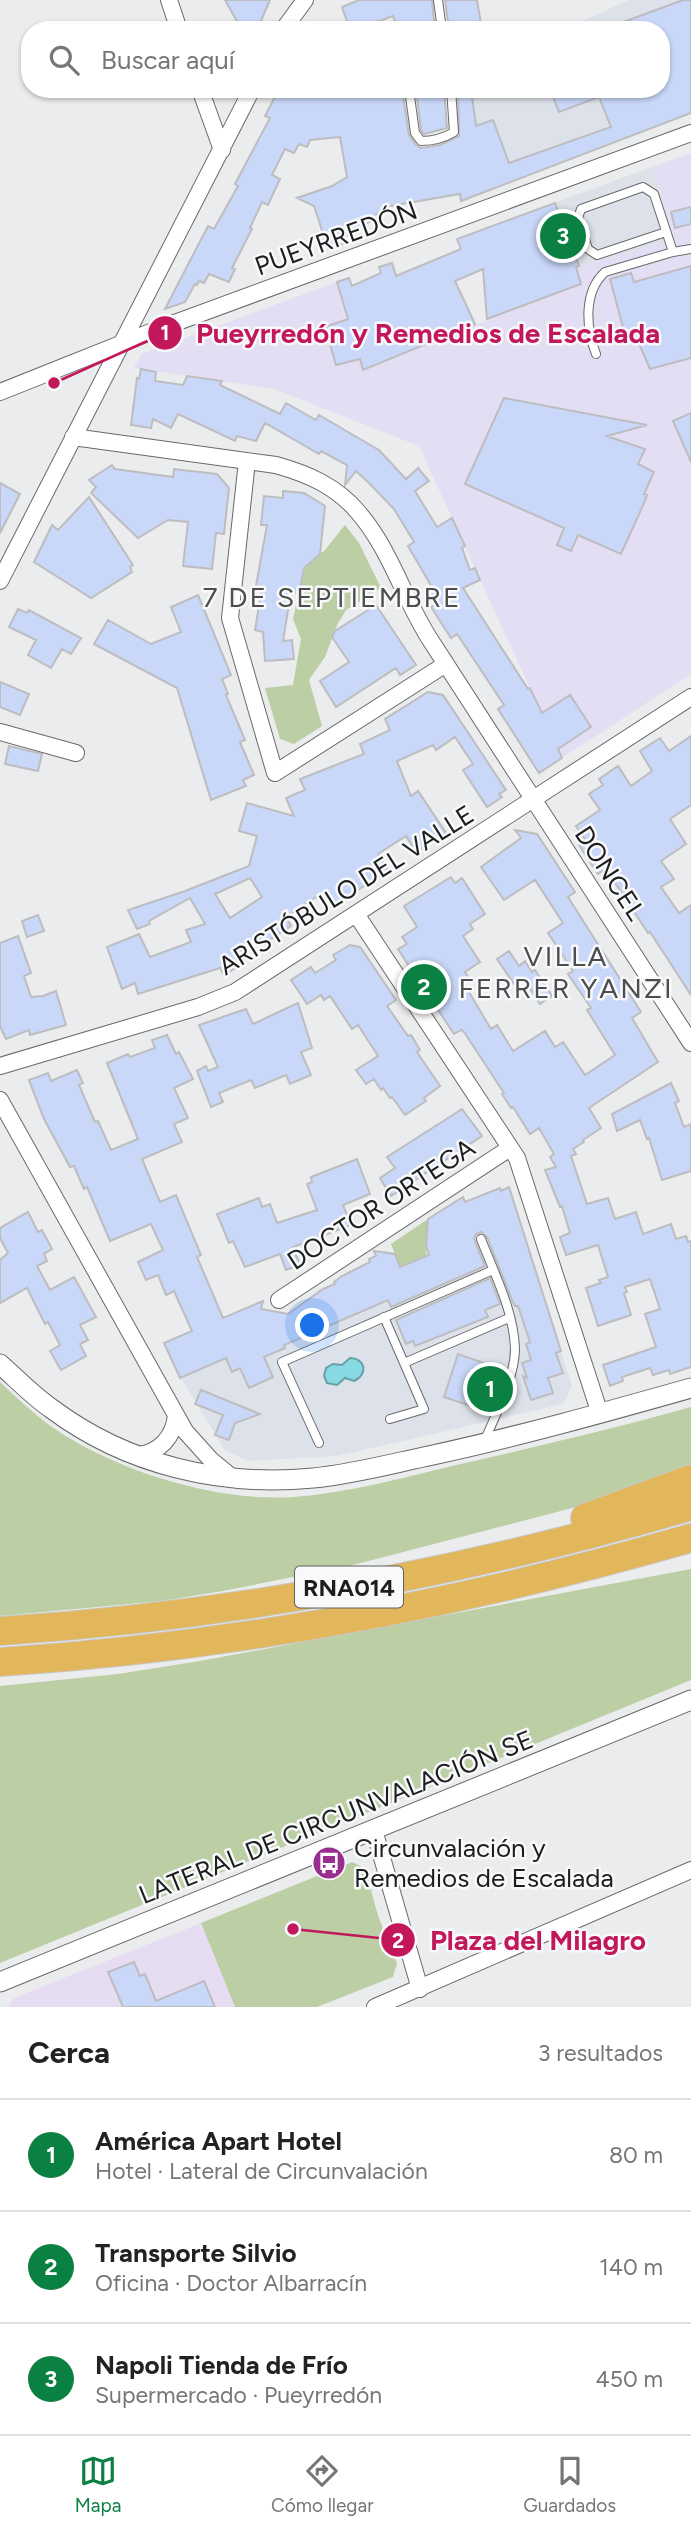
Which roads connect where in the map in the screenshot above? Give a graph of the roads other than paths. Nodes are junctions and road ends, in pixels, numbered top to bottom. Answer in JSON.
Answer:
{"nodes":[{"id":1,"x":169,"y":0,"type":"edge"},
{"id":2,"x":305,"y":0,"type":"edge"},
{"id":3,"x":438,"y":0,"type":"edge"},
{"id":4,"x":176,"y":21,"type":"edge"},
{"id":5,"x":290,"y":21,"type":"edge"},
{"id":6,"x":441,"y":21,"type":"edge"},
{"id":7,"x":203,"y":98,"type":"edge"},
{"id":8,"x":248,"y":98,"type":"edge"},
{"id":9,"x":411,"y":98,"type":"edge"},
{"id":10,"x":452,"y":98,"type":"edge"},
{"id":11,"x":691,"y":133,"type":"edge"},
{"id":12,"x":222,"y":150,"type":"junction"},
{"id":13,"x":666,"y":232,"type":"junction"},
{"id":14,"x":691,"y":249,"type":"edge"},
{"id":15,"x":673,"y":253,"type":"junction"},
{"id":16,"x":121,"y":345,"type":"junction"},
{"id":17,"x":596,"y":354,"type":"dead end"},
{"id":18,"x":0,"y":392,"type":"edge"},
{"id":19,"x":73,"y":438,"type":"junction"},
{"id":20,"x":247,"y":461,"type":"junction"},
{"id":21,"x":0,"y":581,"type":"edge"},
{"id":22,"x":446,"y":664,"type":"junction"},
{"id":23,"x":691,"y":697,"type":"edge"},
{"id":24,"x":0,"y":732,"type":"edge"},
{"id":25,"x":76,"y":753,"type":"dead end"},
{"id":26,"x":534,"y":799,"type":"junction"},
{"id":27,"x":356,"y":914,"type":"junction"},
{"id":28,"x":691,"y":1043,"type":"edge"},
{"id":29,"x":0,"y":1066,"type":"edge"},
{"id":30,"x":0,"y":1100,"type":"edge"},
{"id":31,"x":510,"y":1148,"type":"junction"},
{"id":32,"x":481,"y":1239,"type":"dead end"},
{"id":33,"x":493,"y":1270,"type":"junction"},
{"id":34,"x":279,"y":1300,"type":"dead end"},
{"id":35,"x":384,"y":1317,"type":"junction"},
{"id":36,"x":509,"y":1318,"type":"junction"},
{"id":37,"x":404,"y":1363,"type":"junction"},
{"id":38,"x":0,"y":1364,"type":"edge"},
{"id":39,"x":691,"y":1388,"type":"edge"},
{"id":40,"x":600,"y":1414,"type":"junction"},
{"id":41,"x":176,"y":1415,"type":"junction"},
{"id":42,"x":390,"y":1419,"type":"dead end"},
{"id":43,"x":318,"y":1443,"type":"dead end"},
{"id":44,"x":483,"y":1444,"type":"junction"},
{"id":45,"x":138,"y":1455,"type":"junction"},
{"id":46,"x":234,"y":1479,"type":"junction"},
{"id":47,"x":691,"y":1479,"type":"edge"},
{"id":48,"x":691,"y":1506,"type":"edge"},
{"id":49,"x":691,"y":1538,"type":"edge"},
{"id":50,"x":691,"y":1556,"type":"edge"},
{"id":51,"x":382,"y":1581,"type":"junction"},
{"id":52,"x":478,"y":1593,"type":"junction"},
{"id":53,"x":0,"y":1631,"type":"edge"},
{"id":54,"x":8,"y":1662,"type":"edge"},
{"id":55,"x":691,"y":1700,"type":"edge"},
{"id":56,"x":374,"y":1830,"type":"junction"},
{"id":57,"x":691,"y":1870,"type":"edge"},
{"id":58,"x":0,"y":1982,"type":"edge"},
{"id":59,"x":420,"y":1989,"type":"junction"},
{"id":60,"x":374,"y":2007,"type":"edge"}],
"edges":[{"from":1,"to":4,"type":"street"},
{"from":2,"to":5,"type":"street"},
{"from":3,"to":6,"type":"lane"},
{"from":7,"to":12,"type":"street"},
{"from":8,"to":12,"type":"street"},
{"from":9,"to":10,"type":"lane"},
{"from":11,"to":16,"type":"street","name":"PUEYRREDÓN"},
{"from":12,"to":16,"type":"street"},
{"from":13,"to":13,"type":"lane"},
{"from":13,"to":15,"type":"lane"},
{"from":14,"to":15,"type":"lane"},
{"from":15,"to":17,"type":"lane"},
{"from":16,"to":18,"type":"street","name":"PUEYRREDÓN"},
{"from":16,"to":19,"type":"street"},
{"from":19,"to":20,"type":"street","name":"DONCEL"},
{"from":19,"to":21,"type":"street"},
{"from":20,"to":22,"type":"street","name":"DONCEL"},
{"from":20,"to":22,"type":"street"},
{"from":22,"to":26,"type":"street","name":"DONCEL"},
{"from":23,"to":26,"type":"street","name":"ARISTÓBULO DEL VALLE"},
{"from":24,"to":25,"type":"street"},
{"from":26,"to":27,"type":"street","name":"ARISTÓBULO DEL VALLE"},
{"from":26,"to":28,"type":"street","name":"DONCEL"},
{"from":27,"to":29,"type":"street","name":"ARISTÓBULO DEL VALLE"},
{"from":27,"to":31,"type":"street"},
{"from":30,"to":41,"type":"street"},
{"from":31,"to":34,"type":"street","name":"DOCTOR ORTEGA"},
{"from":31,"to":40,"type":"street"},
{"from":32,"to":33,"type":"lane"},
{"from":33,"to":35,"type":"lane"},
{"from":33,"to":36,"type":"lane"},
{"from":35,"to":37,"type":"lane"},
{"from":35,"to":43,"type":"lane"},
{"from":36,"to":37,"type":"lane"},
{"from":36,"to":44,"type":"lane"},
{"from":37,"to":42,"type":"lane"},
{"from":38,"to":45,"type":"street"},
{"from":39,"to":40,"type":"street"},
{"from":40,"to":44,"type":"street"},
{"from":41,"to":45,"type":"street"},
{"from":41,"to":46,"type":"street"},
{"from":44,"to":46,"type":"street"},
{"from":45,"to":46,"type":"street"},
{"from":47,"to":51,"type":"highway"},
{"from":48,"to":51,"type":"highway","number":"RNA014"},
{"from":49,"to":52,"type":"highway","number":"RNA014"},
{"from":50,"to":52,"type":"highway"},
{"from":51,"to":53,"type":"highway","number":"RNA014"},
{"from":52,"to":54,"type":"highway","number":"RNA014"},
{"from":55,"to":56,"type":"street","name":"LATERAL DE CIRCUNVALACIÓN SE"},
{"from":56,"to":58,"type":"street","name":"LATERAL DE CIRCUNVALACIÓN SE"},
{"from":56,"to":59,"type":"street"},
{"from":57,"to":59,"type":"street"},
{"from":59,"to":60,"type":"street"}]}
